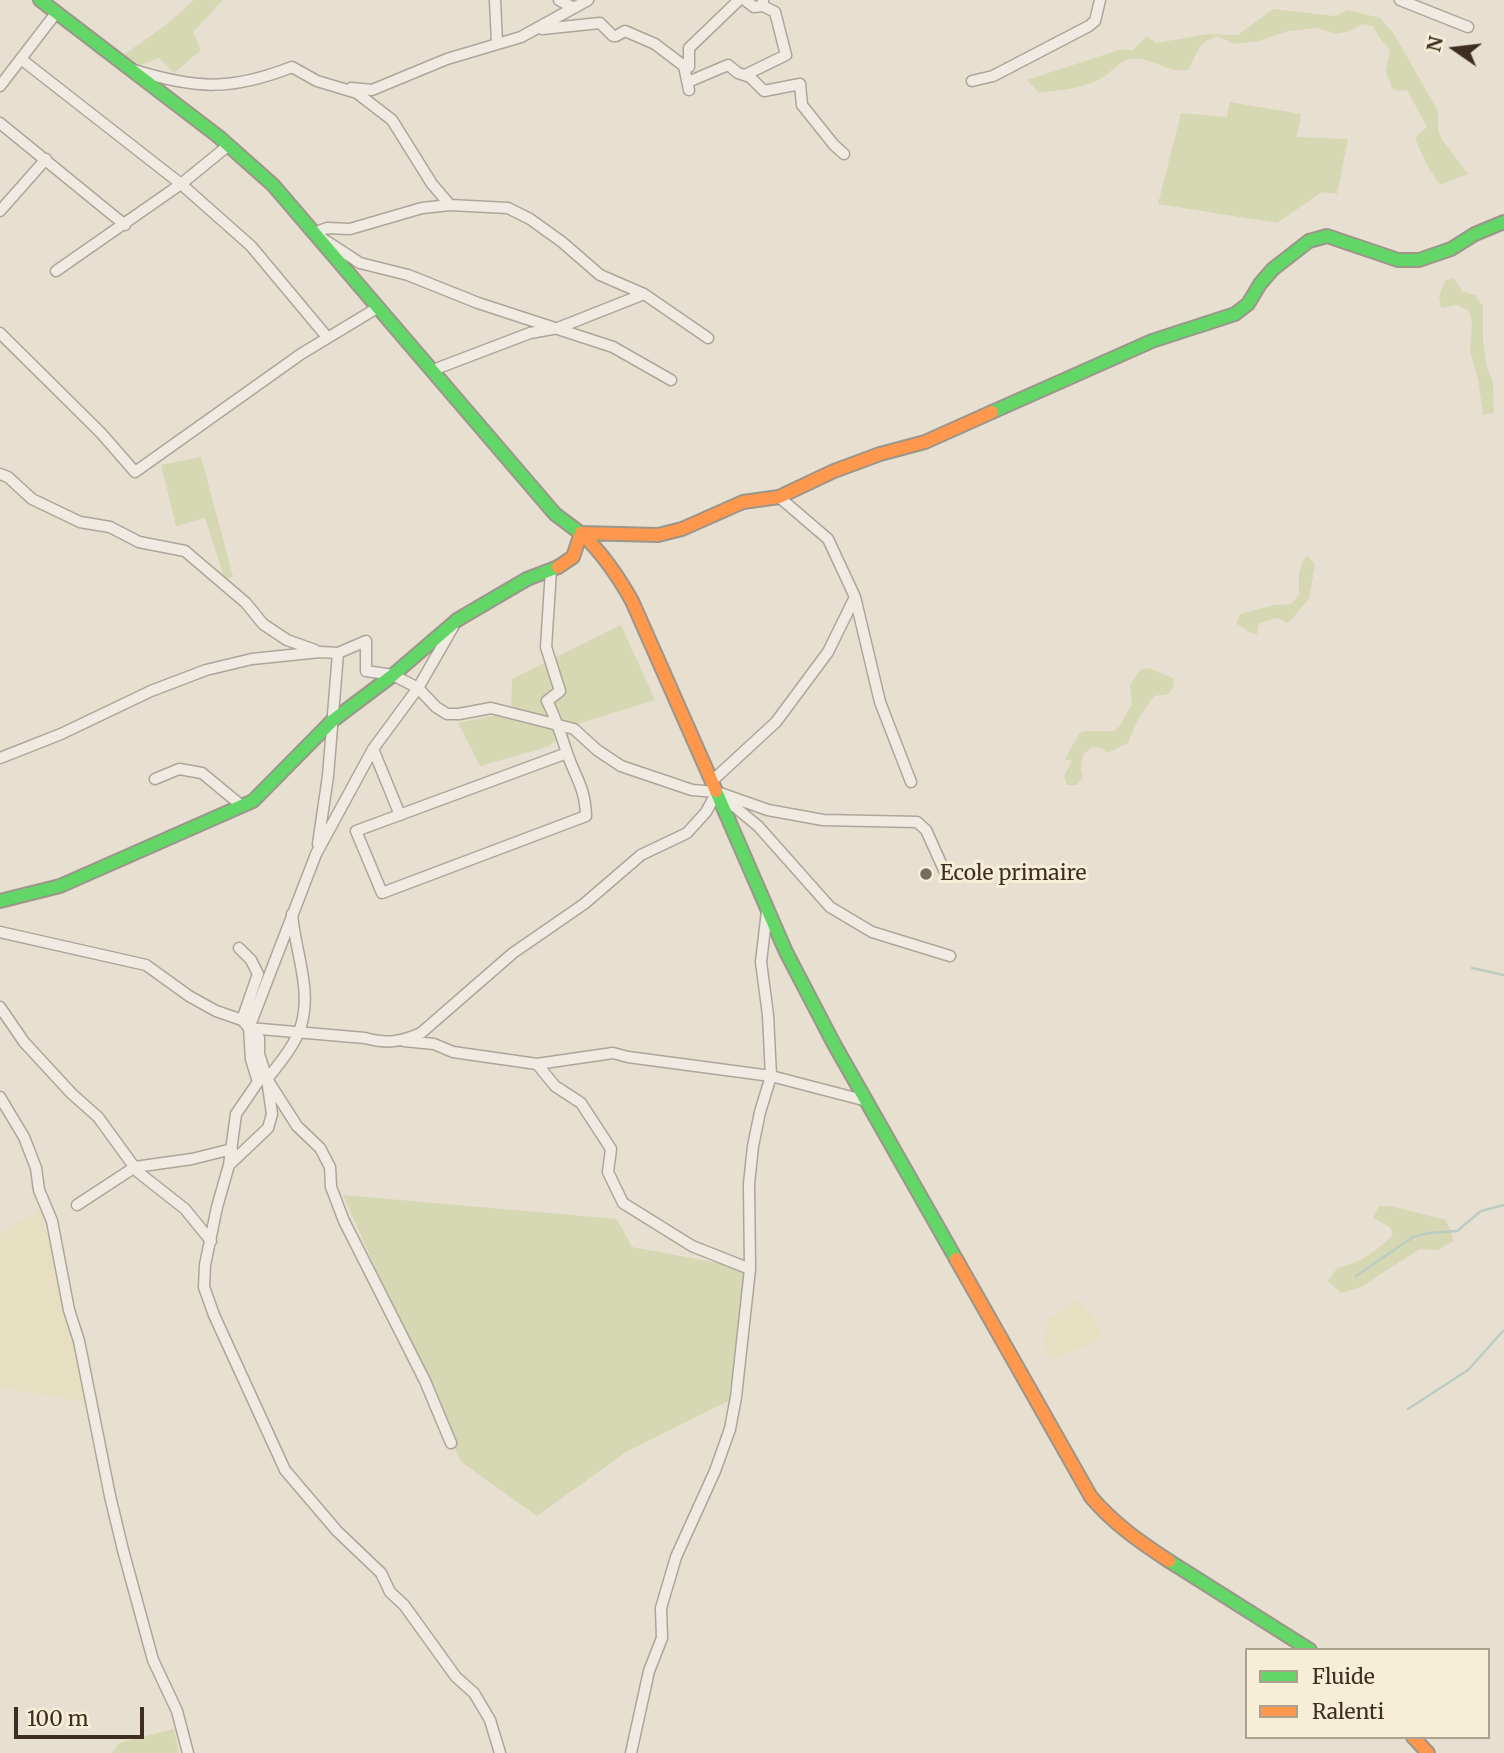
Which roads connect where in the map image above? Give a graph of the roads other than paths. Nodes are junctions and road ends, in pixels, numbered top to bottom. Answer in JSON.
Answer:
{"nodes":[{"id":1,"x":40,"y":0,"type":"edge"},
{"id":2,"x":495,"y":0,"type":"edge"},
{"id":3,"x":559,"y":0,"type":"edge"},
{"id":4,"x":588,"y":0,"type":"edge"},
{"id":5,"x":739,"y":0,"type":"edge"},
{"id":6,"x":745,"y":0,"type":"edge"},
{"id":7,"x":1100,"y":0,"type":"edge"},
{"id":8,"x":1400,"y":0,"type":"edge"},
{"id":9,"x":763,"y":3,"type":"edge"},
{"id":10,"x":572,"y":8,"type":"junction"},
{"id":11,"x":56,"y":12,"type":"junction"},
{"id":12,"x":1468,"y":27,"type":"dead end"},
{"id":13,"x":538,"y":30,"type":"junction"},
{"id":14,"x":497,"y":43,"type":"junction"},
{"id":15,"x":21,"y":59,"type":"junction"},
{"id":16,"x":687,"y":66,"type":"junction"},
{"id":17,"x":130,"y":69,"type":"junction"},
{"id":18,"x":717,"y":70,"type":"junction"},
{"id":19,"x":745,"y":75,"type":"junction"},
{"id":20,"x":972,"y":81,"type":"dead end"},
{"id":21,"x":0,"y":86,"type":"edge"},
{"id":22,"x":333,"y":86,"type":"junction"},
{"id":23,"x":0,"y":123,"type":"edge"},
{"id":24,"x":229,"y":145,"type":"junction"},
{"id":25,"x":844,"y":153,"type":"dead end"},
{"id":26,"x":46,"y":159,"type":"junction"},
{"id":27,"x":181,"y":184,"type":"junction"},
{"id":28,"x":450,"y":205,"type":"junction"},
{"id":29,"x":0,"y":211,"type":"edge"},
{"id":30,"x":1504,"y":222,"type":"edge"},
{"id":31,"x":125,"y":225,"type":"junction"},
{"id":32,"x":314,"y":233,"type":"junction"},
{"id":33,"x":56,"y":271,"type":"dead end"},
{"id":34,"x":644,"y":294,"type":"junction"},
{"id":35,"x":377,"y":308,"type":"junction"},
{"id":36,"x":558,"y":328,"type":"junction"},
{"id":37,"x":0,"y":333,"type":"edge"},
{"id":38,"x":327,"y":337,"type":"junction"},
{"id":39,"x":708,"y":338,"type":"dead end"},
{"id":40,"x":433,"y":370,"type":"junction"},
{"id":41,"x":671,"y":380,"type":"dead end"},
{"id":42,"x":0,"y":474,"type":"edge"},
{"id":43,"x":779,"y":497,"type":"junction"},
{"id":44,"x":581,"y":533,"type":"junction"},
{"id":45,"x":551,"y":570,"type":"junction"},
{"id":46,"x":855,"y":597,"type":"junction"},
{"id":47,"x":457,"y":620,"type":"junction"},
{"id":48,"x":320,"y":652,"type":"junction"},
{"id":49,"x":338,"y":653,"type":"junction"},
{"id":50,"x":393,"y":675,"type":"junction"},
{"id":51,"x":418,"y":688,"type":"junction"},
{"id":52,"x":332,"y":721,"type":"junction"},
{"id":53,"x":559,"y":725,"type":"junction"},
{"id":54,"x":373,"y":750,"type":"junction"},
{"id":55,"x":567,"y":753,"type":"junction"},
{"id":56,"x":0,"y":758,"type":"edge"},
{"id":57,"x":155,"y":779,"type":"dead end"},
{"id":58,"x":911,"y":782,"type":"dead end"},
{"id":59,"x":715,"y":787,"type":"junction"},
{"id":60,"x":242,"y":806,"type":"junction"},
{"id":61,"x":400,"y":815,"type":"junction"},
{"id":62,"x":316,"y":854,"type":"junction"},
{"id":63,"x":944,"y":870,"type":"dead end"},
{"id":64,"x":0,"y":901,"type":"edge"},
{"id":65,"x":767,"y":911,"type":"junction"},
{"id":66,"x":292,"y":914,"type":"junction"},
{"id":67,"x":0,"y":932,"type":"edge"},
{"id":68,"x":239,"y":948,"type":"dead end"},
{"id":69,"x":950,"y":956,"type":"dead end"},
{"id":70,"x":0,"y":1007,"type":"edge"},
{"id":71,"x":246,"y":1024,"type":"junction"},
{"id":72,"x":299,"y":1033,"type":"junction"},
{"id":73,"x":403,"y":1041,"type":"junction"},
{"id":74,"x":537,"y":1064,"type":"junction"},
{"id":75,"x":771,"y":1076,"type":"junction"},
{"id":76,"x":267,"y":1079,"type":"junction"},
{"id":77,"x":0,"y":1097,"type":"edge"},
{"id":78,"x":867,"y":1101,"type":"junction"},
{"id":79,"x":232,"y":1149,"type":"junction"},
{"id":80,"x":229,"y":1165,"type":"junction"},
{"id":81,"x":135,"y":1167,"type":"junction"},
{"id":82,"x":77,"y":1205,"type":"dead end"},
{"id":83,"x":211,"y":1241,"type":"junction"},
{"id":84,"x":750,"y":1269,"type":"junction"},
{"id":85,"x":451,"y":1443,"type":"dead end"},
{"id":86,"x":1307,"y":1648,"type":"edge"},
{"id":87,"x":1415,"y":1739,"type":"edge"},
{"id":88,"x":188,"y":1753,"type":"edge"},
{"id":89,"x":499,"y":1753,"type":"edge"},
{"id":90,"x":631,"y":1753,"type":"edge"},
{"id":91,"x":1428,"y":1753,"type":"edge"}],
"edges":[{"from":1,"to":11,"type":"street"},
{"from":2,"to":14,"type":"street"},
{"from":3,"to":10,"type":"street"},
{"from":4,"to":10,"type":"street"},
{"from":5,"to":16,"type":"street"},
{"from":6,"to":9,"type":"street"},
{"from":7,"to":20,"type":"street"},
{"from":8,"to":12,"type":"street"},
{"from":9,"to":19,"type":"street"},
{"from":10,"to":13,"type":"street"},
{"from":11,"to":15,"type":"street"},
{"from":11,"to":17,"type":"street"},
{"from":13,"to":14,"type":"street"},
{"from":13,"to":16,"type":"street"},
{"from":14,"to":22,"type":"street"},
{"from":15,"to":21,"type":"street"},
{"from":15,"to":27,"type":"street"},
{"from":16,"to":18,"type":"street"},
{"from":16,"to":18,"type":"street"},
{"from":17,"to":22,"type":"street"},
{"from":17,"to":24,"type":"street"},
{"from":18,"to":19,"type":"street"},
{"from":19,"to":25,"type":"street"},
{"from":22,"to":28,"type":"street"},
{"from":23,"to":26,"type":"street"},
{"from":24,"to":27,"type":"street"},
{"from":24,"to":32,"type":"street"},
{"from":26,"to":29,"type":"street"},
{"from":26,"to":31,"type":"street"},
{"from":27,"to":31,"type":"street"},
{"from":27,"to":38,"type":"street"},
{"from":28,"to":32,"type":"street"},
{"from":28,"to":34,"type":"street"},
{"from":30,"to":43,"type":"street"},
{"from":31,"to":33,"type":"street"},
{"from":32,"to":35,"type":"street"},
{"from":32,"to":36,"type":"street"},
{"from":34,"to":36,"type":"street"},
{"from":34,"to":39,"type":"street"},
{"from":35,"to":38,"type":"street"},
{"from":35,"to":40,"type":"street"},
{"from":36,"to":40,"type":"street"},
{"from":36,"to":41,"type":"street"},
{"from":37,"to":38,"type":"street"},
{"from":40,"to":44,"type":"street"},
{"from":42,"to":48,"type":"street"},
{"from":43,"to":44,"type":"street"},
{"from":43,"to":46,"type":"street"},
{"from":44,"to":45,"type":"street"},
{"from":44,"to":59,"type":"street"},
{"from":45,"to":47,"type":"street"},
{"from":45,"to":53,"type":"street"},
{"from":46,"to":58,"type":"street"},
{"from":46,"to":59,"type":"street"},
{"from":47,"to":50,"type":"street"},
{"from":47,"to":51,"type":"street"},
{"from":48,"to":49,"type":"street"},
{"from":48,"to":56,"type":"street"},
{"from":49,"to":50,"type":"street"},
{"from":49,"to":52,"type":"street"},
{"from":50,"to":51,"type":"street"},
{"from":50,"to":52,"type":"street"},
{"from":51,"to":53,"type":"street"},
{"from":51,"to":54,"type":"street"},
{"from":52,"to":60,"type":"street"},
{"from":52,"to":62,"type":"street"},
{"from":53,"to":55,"type":"street"},
{"from":53,"to":59,"type":"street"},
{"from":54,"to":61,"type":"street"},
{"from":54,"to":62,"type":"street"},
{"from":55,"to":61,"type":"street"},
{"from":55,"to":61,"type":"street"},
{"from":57,"to":60,"type":"street"},
{"from":59,"to":63,"type":"street"},
{"from":59,"to":65,"type":"street"},
{"from":59,"to":69,"type":"street"},
{"from":59,"to":73,"type":"street"},
{"from":60,"to":64,"type":"street"},
{"from":62,"to":66,"type":"street"},
{"from":65,"to":75,"type":"street"},
{"from":65,"to":78,"type":"street"},
{"from":66,"to":71,"type":"street"},
{"from":66,"to":72,"type":"street"},
{"from":67,"to":71,"type":"street"},
{"from":68,"to":71,"type":"street"},
{"from":70,"to":81,"type":"street"},
{"from":71,"to":72,"type":"street"},
{"from":71,"to":76,"type":"street"},
{"from":71,"to":79,"type":"street"},
{"from":72,"to":73,"type":"street"},
{"from":72,"to":76,"type":"street"},
{"from":73,"to":74,"type":"street"},
{"from":74,"to":75,"type":"street"},
{"from":74,"to":84,"type":"street"},
{"from":75,"to":78,"type":"street"},
{"from":75,"to":84,"type":"street"},
{"from":76,"to":80,"type":"street"},
{"from":76,"to":85,"type":"street"},
{"from":77,"to":88,"type":"street"},
{"from":78,"to":86,"type":"street"},
{"from":79,"to":80,"type":"street"},
{"from":79,"to":81,"type":"street"},
{"from":80,"to":83,"type":"street"},
{"from":81,"to":82,"type":"street"},
{"from":81,"to":83,"type":"street"},
{"from":83,"to":89,"type":"street"},
{"from":84,"to":90,"type":"street"},
{"from":87,"to":91,"type":"street"}]}
